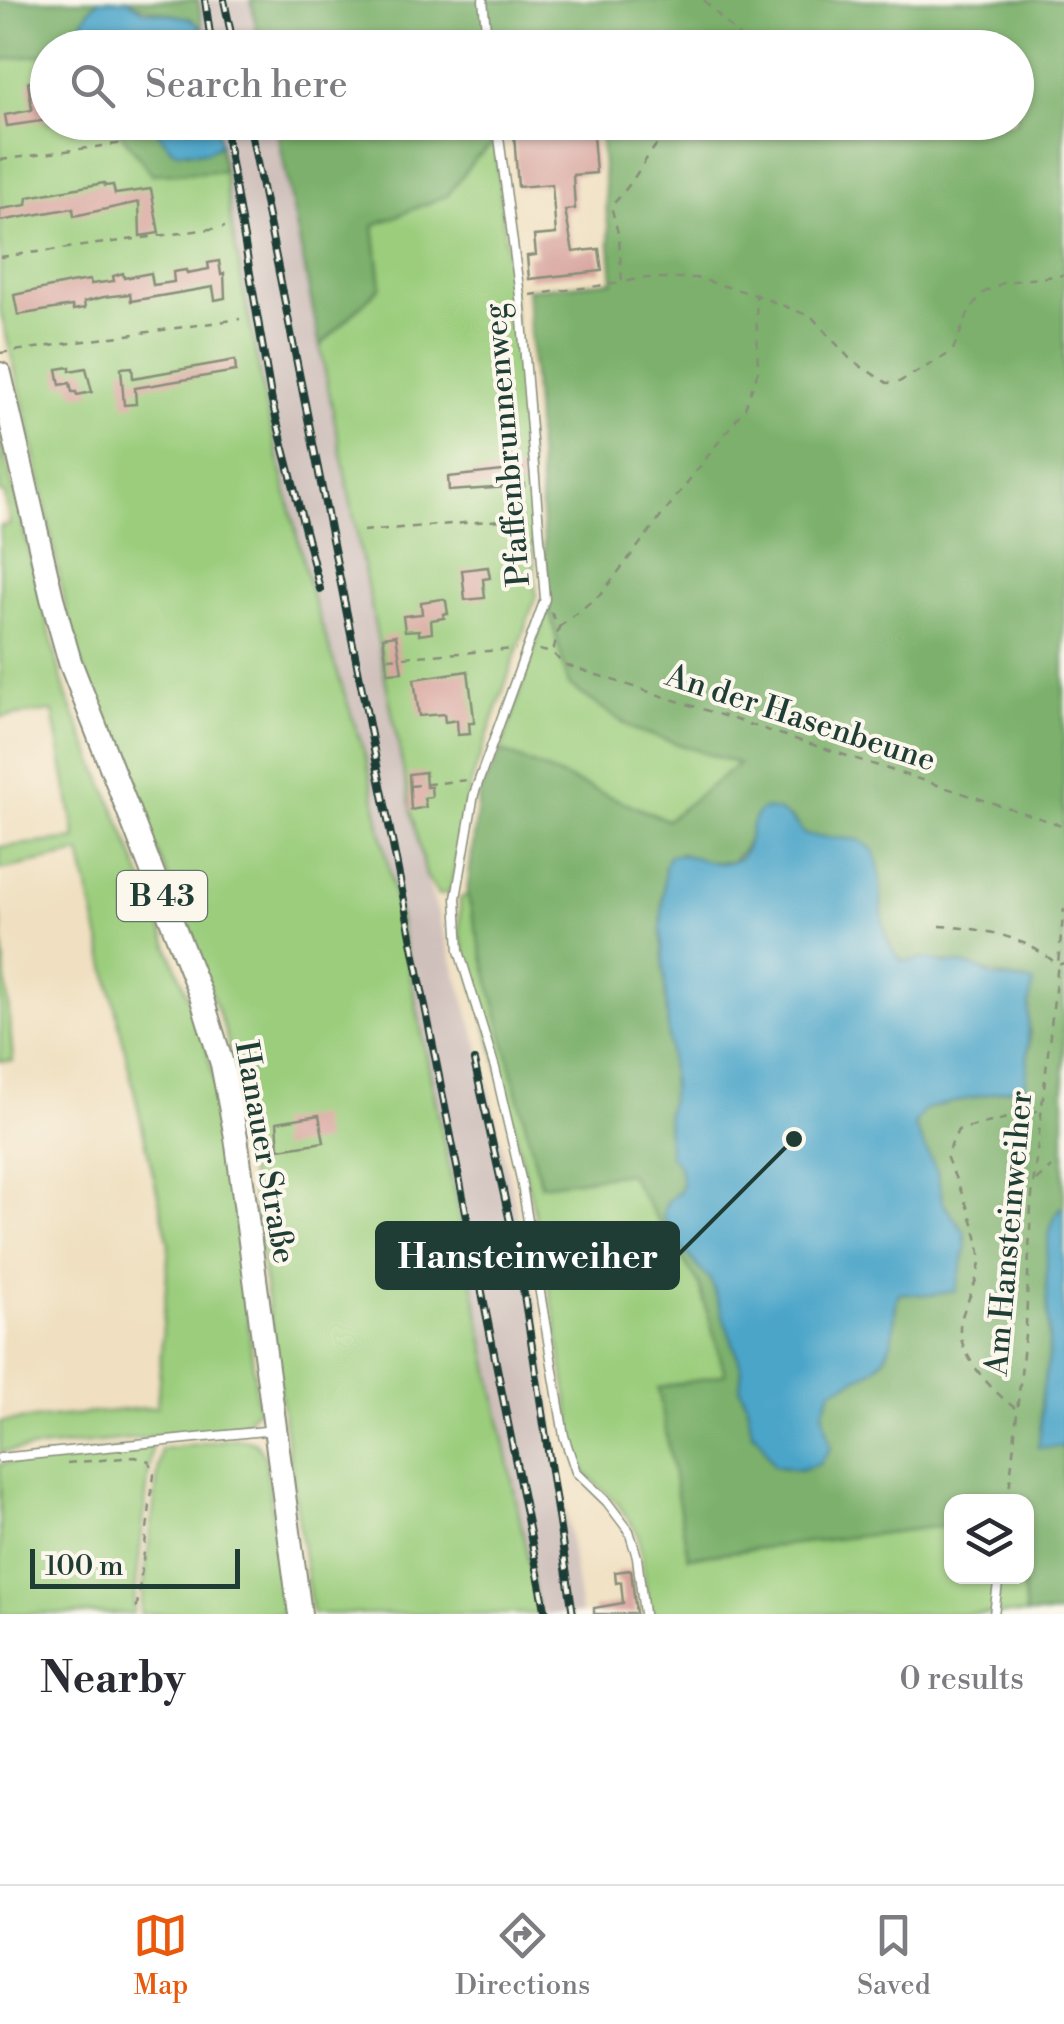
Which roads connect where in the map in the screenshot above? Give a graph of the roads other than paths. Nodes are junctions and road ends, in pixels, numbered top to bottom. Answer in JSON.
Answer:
{"nodes":[{"id":1,"x":483,"y":0,"type":"edge"},
{"id":2,"x":486,"y":30,"type":"edge"},
{"id":3,"x":499,"y":140,"type":"edge"},
{"id":4,"x":0,"y":374,"type":"edge"},
{"id":5,"x":275,"y":1430,"type":"junction"},
{"id":6,"x":0,"y":1458,"type":"edge"},
{"id":7,"x":998,"y":1584,"type":"edge"},
{"id":8,"x":300,"y":1614,"type":"edge"},
{"id":9,"x":644,"y":1614,"type":"edge"},
{"id":10,"x":994,"y":1614,"type":"edge"}],
"edges":[{"from":1,"to":2,"type":"lane"},
{"from":3,"to":9,"type":"lane","name":"Pfaffenbrunnenweg"},
{"from":4,"to":5,"type":"main road","name":"Hanauer Straße","number":"B 43"},
{"from":5,"to":6,"type":"lane"},
{"from":5,"to":8,"type":"main road","name":"Hanauer Straße","number":"B 43"},
{"from":7,"to":10,"type":"lane"}]}
